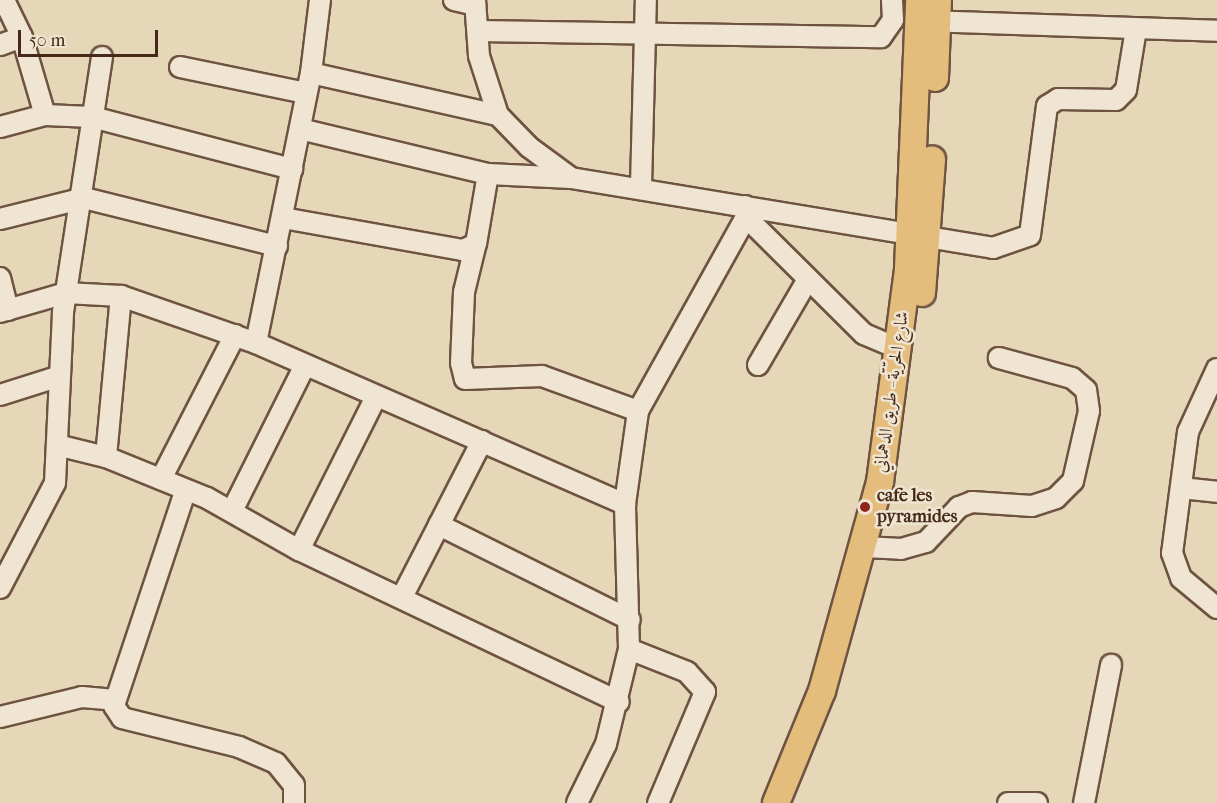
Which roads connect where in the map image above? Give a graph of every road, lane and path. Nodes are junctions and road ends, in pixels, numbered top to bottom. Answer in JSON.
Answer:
{"nodes":[{"id":1,"x":4,"y":0,"type":"edge"},
{"id":2,"x":454,"y":0,"type":"edge"},
{"id":3,"x":646,"y":0,"type":"edge"},
{"id":4,"x":892,"y":0,"type":"edge"},
{"id":5,"x":314,"y":1,"type":"edge"},
{"id":6,"x":475,"y":2,"type":"edge"},
{"id":7,"x":928,"y":11,"type":"edge"},
{"id":8,"x":1136,"y":29,"type":"junction"},
{"id":9,"x":478,"y":31,"type":"junction"},
{"id":10,"x":1217,"y":31,"type":"edge"},
{"id":11,"x":646,"y":34,"type":"junction"},
{"id":12,"x":22,"y":37,"type":"junction"},
{"id":13,"x":0,"y":45,"type":"edge"},
{"id":14,"x":102,"y":57,"type":"dead end"},
{"id":15,"x":180,"y":67,"type":"dead end"},
{"id":16,"x":311,"y":73,"type":"junction"},
{"id":17,"x":306,"y":93,"type":"junction"},
{"id":18,"x":45,"y":115,"type":"junction"},
{"id":19,"x":498,"y":115,"type":"junction"},
{"id":20,"x":92,"y":117,"type":"junction"},
{"id":21,"x":0,"y":127,"type":"edge"},
{"id":22,"x":300,"y":129,"type":"junction"},
{"id":23,"x":292,"y":169,"type":"junction"},
{"id":24,"x":488,"y":174,"type":"junction"},
{"id":25,"x":571,"y":178,"type":"junction"},
{"id":26,"x":641,"y":186,"type":"junction"},
{"id":27,"x":84,"y":198,"type":"junction"},
{"id":28,"x":746,"y":212,"type":"junction"},
{"id":29,"x":283,"y":218,"type":"junction"},
{"id":30,"x":0,"y":219,"type":"edge"},
{"id":31,"x":918,"y":238,"type":"junction"},
{"id":32,"x":277,"y":246,"type":"junction"},
{"id":33,"x":475,"y":247,"type":"junction"},
{"id":34,"x":0,"y":278,"type":"edge"},
{"id":35,"x":808,"y":279,"type":"junction"},
{"id":36,"x":66,"y":293,"type":"junction"},
{"id":37,"x":121,"y":296,"type":"junction"},
{"id":38,"x":4,"y":311,"type":"edge"},
{"id":39,"x":235,"y":335,"type":"junction"},
{"id":40,"x":256,"y":344,"type":"junction"},
{"id":41,"x":899,"y":349,"type":"junction"},
{"id":42,"x":999,"y":358,"type":"dead end"},
{"id":43,"x":758,"y":365,"type":"dead end"},
{"id":44,"x":304,"y":367,"type":"junction"},
{"id":45,"x":1217,"y":369,"type":"edge"},
{"id":46,"x":60,"y":376,"type":"junction"},
{"id":47,"x":0,"y":395,"type":"edge"},
{"id":48,"x":376,"y":397,"type":"junction"},
{"id":49,"x":638,"y":411,"type":"junction"},
{"id":50,"x":482,"y":441,"type":"junction"},
{"id":51,"x":57,"y":445,"type":"junction"},
{"id":52,"x":106,"y":457,"type":"junction"},
{"id":53,"x":160,"y":479,"type":"junction"},
{"id":54,"x":1181,"y":488,"type":"junction"},
{"id":55,"x":185,"y":492,"type":"junction"},
{"id":56,"x":1217,"y":492,"type":"edge"},
{"id":57,"x":625,"y":504,"type":"junction"},
{"id":58,"x":232,"y":511,"type":"junction"},
{"id":59,"x":439,"y":525,"type":"junction"},
{"id":60,"x":873,"y":548,"type":"junction"},
{"id":61,"x":299,"y":550,"type":"junction"},
{"id":62,"x":0,"y":588,"type":"edge"},
{"id":63,"x":402,"y":597,"type":"junction"},
{"id":64,"x":1217,"y":608,"type":"edge"},
{"id":65,"x":630,"y":620,"type":"junction"},
{"id":66,"x":629,"y":649,"type":"junction"},
{"id":67,"x":1111,"y":665,"type":"dead end"},
{"id":68,"x":116,"y":700,"type":"junction"},
{"id":69,"x":619,"y":702,"type":"junction"},
{"id":70,"x":0,"y":717,"type":"edge"},
{"id":71,"x":294,"y":803,"type":"edge"},
{"id":72,"x":577,"y":803,"type":"edge"},
{"id":73,"x":658,"y":803,"type":"edge"},
{"id":74,"x":777,"y":803,"type":"edge"},
{"id":75,"x":793,"y":803,"type":"edge"},
{"id":76,"x":1008,"y":803,"type":"edge"},
{"id":77,"x":1037,"y":803,"type":"edge"},
{"id":78,"x":1084,"y":803,"type":"edge"}],
"edges":[{"from":1,"to":12,"type":"street"},
{"from":2,"to":6,"type":"street"},
{"from":3,"to":11,"type":"street"},
{"from":4,"to":11,"type":"street"},
{"from":5,"to":16,"type":"street"},
{"from":6,"to":9,"type":"street"},
{"from":7,"to":8,"type":"street"},
{"from":7,"to":31,"type":"main road","name":"شارع الحرّيّة - طريق الدهماني"},
{"from":8,"to":10,"type":"street"},
{"from":8,"to":31,"type":"street"},
{"from":9,"to":11,"type":"street"},
{"from":9,"to":19,"type":"street"},
{"from":11,"to":26,"type":"street"},
{"from":12,"to":13,"type":"street"},
{"from":12,"to":18,"type":"street"},
{"from":14,"to":20,"type":"street"},
{"from":15,"to":17,"type":"street"},
{"from":16,"to":17,"type":"street"},
{"from":16,"to":19,"type":"street"},
{"from":17,"to":22,"type":"street"},
{"from":18,"to":20,"type":"street"},
{"from":18,"to":21,"type":"street"},
{"from":19,"to":25,"type":"street"},
{"from":20,"to":23,"type":"street"},
{"from":20,"to":27,"type":"street"},
{"from":22,"to":23,"type":"street"},
{"from":22,"to":24,"type":"street"},
{"from":23,"to":29,"type":"street"},
{"from":24,"to":25,"type":"street"},
{"from":24,"to":33,"type":"street"},
{"from":25,"to":26,"type":"street"},
{"from":26,"to":28,"type":"street"},
{"from":27,"to":30,"type":"street"},
{"from":27,"to":32,"type":"street"},
{"from":27,"to":36,"type":"street"},
{"from":28,"to":31,"type":"street"},
{"from":28,"to":35,"type":"street"},
{"from":28,"to":49,"type":"street"},
{"from":29,"to":32,"type":"street"},
{"from":29,"to":33,"type":"street"},
{"from":31,"to":41,"type":"main road","name":"شارع الحرّيّة - طريق الدهماني"},
{"from":31,"to":60,"type":"main road","name":"شارع الحرّيّة - طريق الدهماني"},
{"from":32,"to":40,"type":"street"},
{"from":33,"to":49,"type":"street"},
{"from":34,"to":38,"type":"street"},
{"from":35,"to":41,"type":"street"},
{"from":35,"to":43,"type":"street"},
{"from":36,"to":37,"type":"street"},
{"from":36,"to":38,"type":"street"},
{"from":36,"to":46,"type":"street"},
{"from":37,"to":39,"type":"street"},
{"from":37,"to":52,"type":"street"},
{"from":39,"to":40,"type":"street"},
{"from":39,"to":53,"type":"street"},
{"from":40,"to":44,"type":"street"},
{"from":41,"to":60,"type":"main road","name":"شارع الحرّيّة - طريق الدهماني"},
{"from":42,"to":60,"type":"street"},
{"from":44,"to":48,"type":"street"},
{"from":44,"to":58,"type":"street"},
{"from":45,"to":54,"type":"street"},
{"from":46,"to":47,"type":"street"},
{"from":46,"to":51,"type":"street"},
{"from":48,"to":50,"type":"street"},
{"from":48,"to":61,"type":"street"},
{"from":49,"to":57,"type":"street"},
{"from":50,"to":57,"type":"street"},
{"from":50,"to":59,"type":"street"},
{"from":51,"to":52,"type":"street"},
{"from":51,"to":62,"type":"street"},
{"from":52,"to":53,"type":"street"},
{"from":53,"to":55,"type":"street"},
{"from":54,"to":56,"type":"street"},
{"from":54,"to":64,"type":"street"},
{"from":55,"to":58,"type":"street"},
{"from":55,"to":68,"type":"street"},
{"from":57,"to":65,"type":"street"},
{"from":58,"to":61,"type":"street"},
{"from":59,"to":63,"type":"street"},
{"from":59,"to":65,"type":"street"},
{"from":60,"to":74,"type":"main road","name":"شارع الحرّيّة - طريق الدهماني"},
{"from":60,"to":75,"type":"main road","name":"شارع الحرّيّة - طريق الدهماني"},
{"from":61,"to":63,"type":"street"},
{"from":63,"to":69,"type":"street"},
{"from":65,"to":66,"type":"street"},
{"from":66,"to":69,"type":"street"},
{"from":66,"to":73,"type":"street"},
{"from":67,"to":78,"type":"street"},
{"from":68,"to":70,"type":"street"},
{"from":68,"to":71,"type":"street"},
{"from":69,"to":72,"type":"street"},
{"from":76,"to":77,"type":"street"}]}
